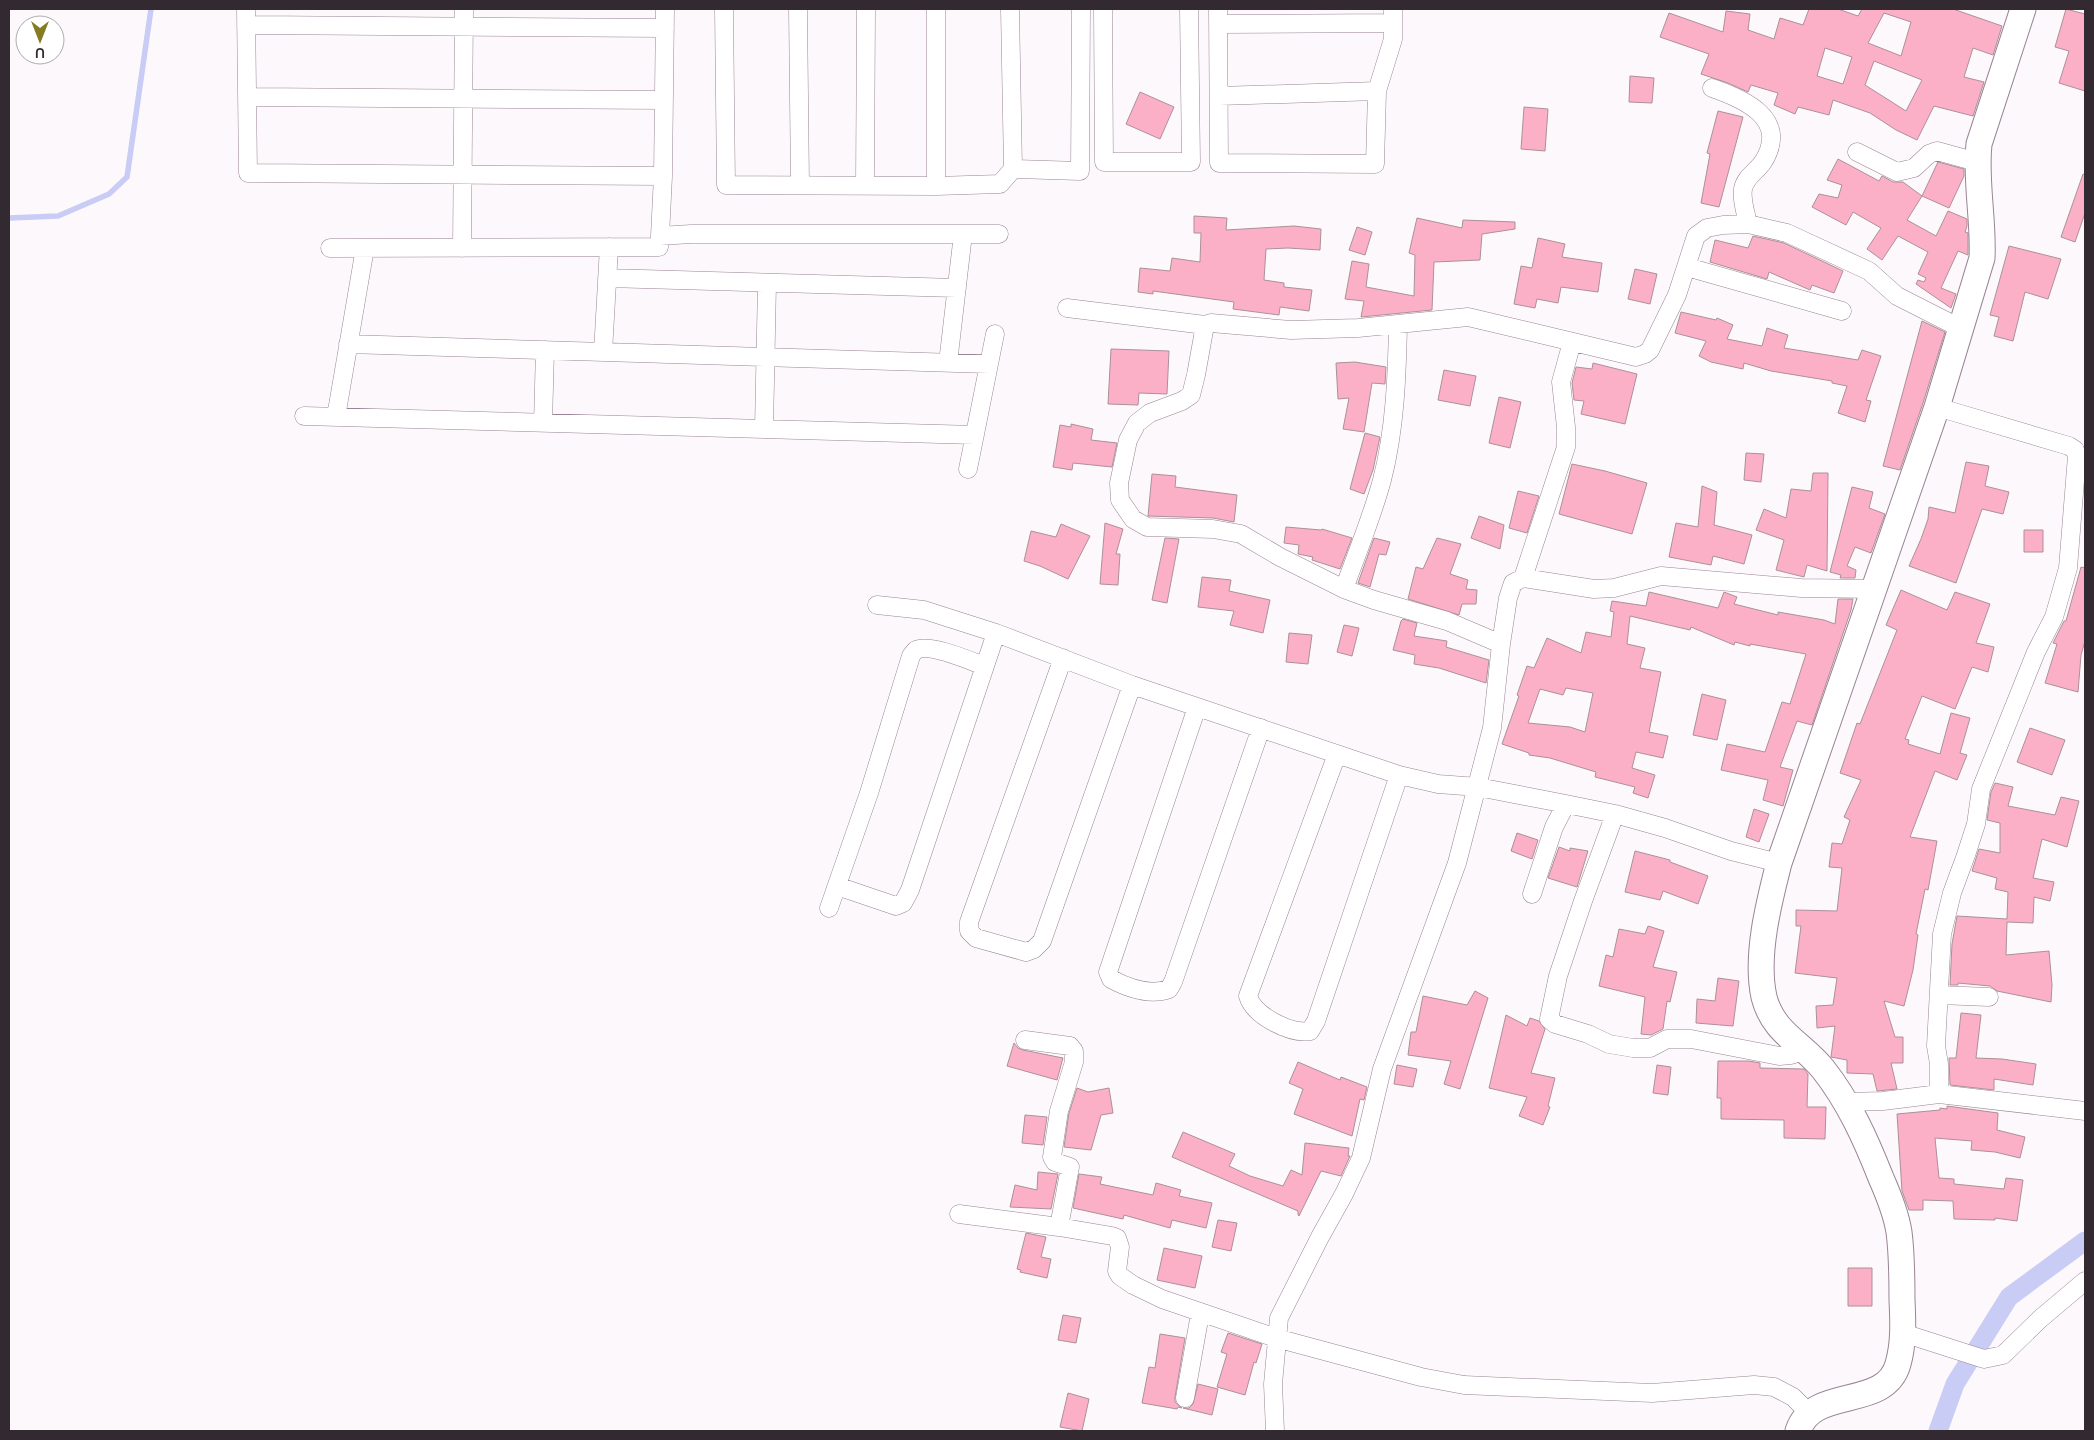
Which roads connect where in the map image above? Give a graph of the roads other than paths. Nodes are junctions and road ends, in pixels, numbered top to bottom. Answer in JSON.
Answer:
{"nodes":[{"id":1,"x":665,"y":9,"type":"edge"},
{"id":2,"x":724,"y":9,"type":"edge"},
{"id":3,"x":798,"y":9,"type":"edge"},
{"id":4,"x":866,"y":9,"type":"edge"},
{"id":5,"x":936,"y":9,"type":"edge"},
{"id":6,"x":1010,"y":9,"type":"edge"},
{"id":7,"x":1081,"y":9,"type":"edge"},
{"id":8,"x":1103,"y":9,"type":"edge"},
{"id":9,"x":1189,"y":9,"type":"edge"},
{"id":10,"x":2023,"y":9,"type":"edge"},
{"id":11,"x":1218,"y":16,"type":"edge"},
{"id":12,"x":1393,"y":16,"type":"edge"},
{"id":13,"x":246,"y":17,"type":"edge"},
{"id":14,"x":464,"y":18,"type":"edge"},
{"id":15,"x":665,"y":28,"type":"junction"},
{"id":16,"x":1712,"y":88,"type":"dead end"},
{"id":17,"x":1377,"y":91,"type":"junction"},
{"id":18,"x":1219,"y":96,"type":"junction"},
{"id":19,"x":247,"y":97,"type":"junction"},
{"id":20,"x":464,"y":99,"type":"junction"},
{"id":21,"x":664,"y":100,"type":"junction"},
{"id":22,"x":1857,"y":152,"type":"dead end"},
{"id":23,"x":1977,"y":162,"type":"junction"},
{"id":24,"x":1014,"y":169,"type":"junction"},
{"id":25,"x":463,"y":174,"type":"junction"},
{"id":26,"x":664,"y":176,"type":"junction"},
{"id":27,"x":800,"y":185,"type":"junction"},
{"id":28,"x":865,"y":185,"type":"junction"},
{"id":29,"x":936,"y":186,"type":"junction"},
{"id":30,"x":1748,"y":224,"type":"junction"},
{"id":31,"x":963,"y":234,"type":"junction"},
{"id":32,"x":999,"y":234,"type":"dead end"},
{"id":33,"x":660,"y":236,"type":"junction"},
{"id":34,"x":609,"y":247,"type":"junction"},
{"id":35,"x":330,"y":248,"type":"dead end"},
{"id":36,"x":365,"y":248,"type":"junction"},
{"id":37,"x":462,"y":248,"type":"junction"},
{"id":38,"x":1687,"y":267,"type":"junction"},
{"id":39,"x":608,"y":278,"type":"junction"},
{"id":40,"x":767,"y":282,"type":"junction"},
{"id":41,"x":956,"y":288,"type":"junction"},
{"id":42,"x":1066,"y":308,"type":"dead end"},
{"id":43,"x":1842,"y":311,"type":"dead end"},
{"id":44,"x":1398,"y":324,"type":"junction"},
{"id":45,"x":1205,"y":325,"type":"junction"},
{"id":46,"x":1960,"y":328,"type":"junction"},
{"id":47,"x":995,"y":334,"type":"dead end"},
{"id":48,"x":1572,"y":342,"type":"junction"},
{"id":49,"x":348,"y":344,"type":"junction"},
{"id":50,"x":545,"y":350,"type":"junction"},
{"id":51,"x":603,"y":352,"type":"junction"},
{"id":52,"x":765,"y":357,"type":"junction"},
{"id":53,"x":948,"y":363,"type":"junction"},
{"id":54,"x":989,"y":364,"type":"junction"},
{"id":55,"x":1937,"y":407,"type":"junction"},
{"id":56,"x":304,"y":416,"type":"dead end"},
{"id":57,"x":336,"y":417,"type":"junction"},
{"id":58,"x":543,"y":423,"type":"junction"},
{"id":59,"x":764,"y":429,"type":"junction"},
{"id":60,"x":975,"y":435,"type":"junction"},
{"id":61,"x":968,"y":469,"type":"dead end"},
{"id":62,"x":1523,"y":578,"type":"junction"},
{"id":63,"x":1344,"y":589,"type":"junction"},
{"id":64,"x":1875,"y":589,"type":"junction"},
{"id":65,"x":877,"y":605,"type":"dead end"},
{"id":66,"x":996,"y":633,"type":"junction"},
{"id":67,"x":1501,"y":644,"type":"junction"},
{"id":68,"x":1063,"y":658,"type":"junction"},
{"id":69,"x":984,"y":666,"type":"junction"},
{"id":70,"x":1132,"y":685,"type":"junction"},
{"id":71,"x":1197,"y":707,"type":"junction"},
{"id":72,"x":1261,"y":728,"type":"junction"},
{"id":73,"x":1337,"y":754,"type":"junction"},
{"id":74,"x":1399,"y":776,"type":"junction"},
{"id":75,"x":1478,"y":787,"type":"junction"},
{"id":76,"x":1566,"y":804,"type":"junction"},
{"id":77,"x":1615,"y":814,"type":"junction"},
{"id":78,"x":1779,"y":863,"type":"junction"},
{"id":79,"x":837,"y":886,"type":"junction"},
{"id":80,"x":1532,"y":894,"type":"dead end"},
{"id":81,"x":830,"y":908,"type":"dead end"},
{"id":82,"x":1940,"y":995,"type":"junction"},
{"id":83,"x":1989,"y":997,"type":"dead end"},
{"id":84,"x":1025,"y":1040,"type":"dead end"},
{"id":85,"x":1804,"y":1051,"type":"junction"},
{"id":86,"x":1939,"y":1094,"type":"junction"},
{"id":87,"x":1846,"y":1102,"type":"junction"},
{"id":88,"x":2085,"y":1111,"type":"edge"},
{"id":89,"x":959,"y":1214,"type":"dead end"},
{"id":90,"x":1059,"y":1227,"type":"junction"},
{"id":91,"x":2085,"y":1281,"type":"edge"},
{"id":92,"x":1200,"y":1314,"type":"junction"},
{"id":93,"x":1903,"y":1333,"type":"junction"},
{"id":94,"x":1276,"y":1338,"type":"junction"},
{"id":95,"x":1185,"y":1398,"type":"dead end"},
{"id":96,"x":1804,"y":1422,"type":"edge"},
{"id":97,"x":1275,"y":1431,"type":"edge"}],
"edges":[{"from":1,"to":15,"type":"street"},
{"from":2,"to":27,"type":"street"},
{"from":3,"to":27,"type":"street"},
{"from":4,"to":28,"type":"street"},
{"from":5,"to":29,"type":"street"},
{"from":6,"to":24,"type":"street"},
{"from":7,"to":24,"type":"street"},
{"from":8,"to":9,"type":"street"},
{"from":10,"to":23,"type":"main road"},
{"from":11,"to":12,"type":"street"},
{"from":11,"to":18,"type":"street"},
{"from":12,"to":17,"type":"street"},
{"from":13,"to":14,"type":"street"},
{"from":13,"to":19,"type":"street"},
{"from":14,"to":15,"type":"street"},
{"from":14,"to":20,"type":"street"},
{"from":15,"to":21,"type":"street"},
{"from":16,"to":30,"type":"street"},
{"from":17,"to":18,"type":"street"},
{"from":17,"to":18,"type":"street"},
{"from":19,"to":20,"type":"street"},
{"from":19,"to":25,"type":"street"},
{"from":20,"to":21,"type":"street"},
{"from":20,"to":25,"type":"street"},
{"from":21,"to":26,"type":"street"},
{"from":22,"to":23,"type":"street"},
{"from":23,"to":46,"type":"main road"},
{"from":24,"to":29,"type":"street"},
{"from":25,"to":26,"type":"street"},
{"from":25,"to":37,"type":"street"},
{"from":26,"to":33,"type":"street"},
{"from":27,"to":28,"type":"street"},
{"from":28,"to":29,"type":"street"},
{"from":30,"to":38,"type":"street"},
{"from":30,"to":46,"type":"street"},
{"from":31,"to":32,"type":"street"},
{"from":31,"to":33,"type":"street"},
{"from":31,"to":41,"type":"street"},
{"from":33,"to":34,"type":"street"},
{"from":34,"to":37,"type":"street"},
{"from":34,"to":39,"type":"street"},
{"from":35,"to":36,"type":"street"},
{"from":36,"to":37,"type":"street"},
{"from":36,"to":49,"type":"street"},
{"from":38,"to":43,"type":"street"},
{"from":38,"to":48,"type":"street"},
{"from":39,"to":40,"type":"street"},
{"from":39,"to":51,"type":"street"},
{"from":40,"to":41,"type":"street"},
{"from":40,"to":52,"type":"street"},
{"from":41,"to":53,"type":"street"},
{"from":42,"to":45,"type":"street"},
{"from":44,"to":45,"type":"street"},
{"from":44,"to":48,"type":"street"},
{"from":44,"to":63,"type":"street"},
{"from":45,"to":63,"type":"street"},
{"from":46,"to":55,"type":"main road"},
{"from":47,"to":54,"type":"street"},
{"from":48,"to":62,"type":"street"},
{"from":49,"to":50,"type":"street"},
{"from":49,"to":57,"type":"street"},
{"from":50,"to":51,"type":"street"},
{"from":50,"to":58,"type":"street"},
{"from":51,"to":52,"type":"street"},
{"from":52,"to":53,"type":"street"},
{"from":52,"to":59,"type":"street"},
{"from":53,"to":54,"type":"street"},
{"from":54,"to":60,"type":"street"},
{"from":55,"to":64,"type":"main road"},
{"from":55,"to":82,"type":"street"},
{"from":56,"to":57,"type":"street"},
{"from":57,"to":58,"type":"street"},
{"from":58,"to":59,"type":"street"},
{"from":59,"to":60,"type":"street"},
{"from":60,"to":61,"type":"street"},
{"from":62,"to":64,"type":"street"},
{"from":62,"to":67,"type":"street"},
{"from":63,"to":67,"type":"street"},
{"from":64,"to":78,"type":"main road"},
{"from":65,"to":66,"type":"street"},
{"from":66,"to":68,"type":"street"},
{"from":66,"to":69,"type":"street"},
{"from":67,"to":75,"type":"street"},
{"from":68,"to":70,"type":"street"},
{"from":68,"to":70,"type":"street"},
{"from":69,"to":79,"type":"street"},
{"from":69,"to":79,"type":"street"},
{"from":70,"to":71,"type":"street"},
{"from":71,"to":72,"type":"street"},
{"from":71,"to":72,"type":"street"},
{"from":72,"to":73,"type":"street"},
{"from":73,"to":74,"type":"street"},
{"from":73,"to":74,"type":"street"},
{"from":74,"to":75,"type":"street"},
{"from":75,"to":76,"type":"street"},
{"from":75,"to":94,"type":"street"},
{"from":76,"to":77,"type":"street"},
{"from":76,"to":80,"type":"street"},
{"from":77,"to":78,"type":"street"},
{"from":77,"to":85,"type":"street"},
{"from":78,"to":85,"type":"main road"},
{"from":79,"to":81,"type":"street"},
{"from":82,"to":83,"type":"street"},
{"from":82,"to":86,"type":"street"},
{"from":84,"to":90,"type":"street"},
{"from":85,"to":87,"type":"main road"},
{"from":86,"to":87,"type":"street"},
{"from":86,"to":88,"type":"street"},
{"from":87,"to":93,"type":"main road"},
{"from":89,"to":90,"type":"street"},
{"from":90,"to":92,"type":"street"},
{"from":91,"to":93,"type":"street"},
{"from":92,"to":94,"type":"street"},
{"from":92,"to":95,"type":"street"},
{"from":93,"to":96,"type":"main road"},
{"from":94,"to":96,"type":"street"},
{"from":94,"to":97,"type":"street"}]}
